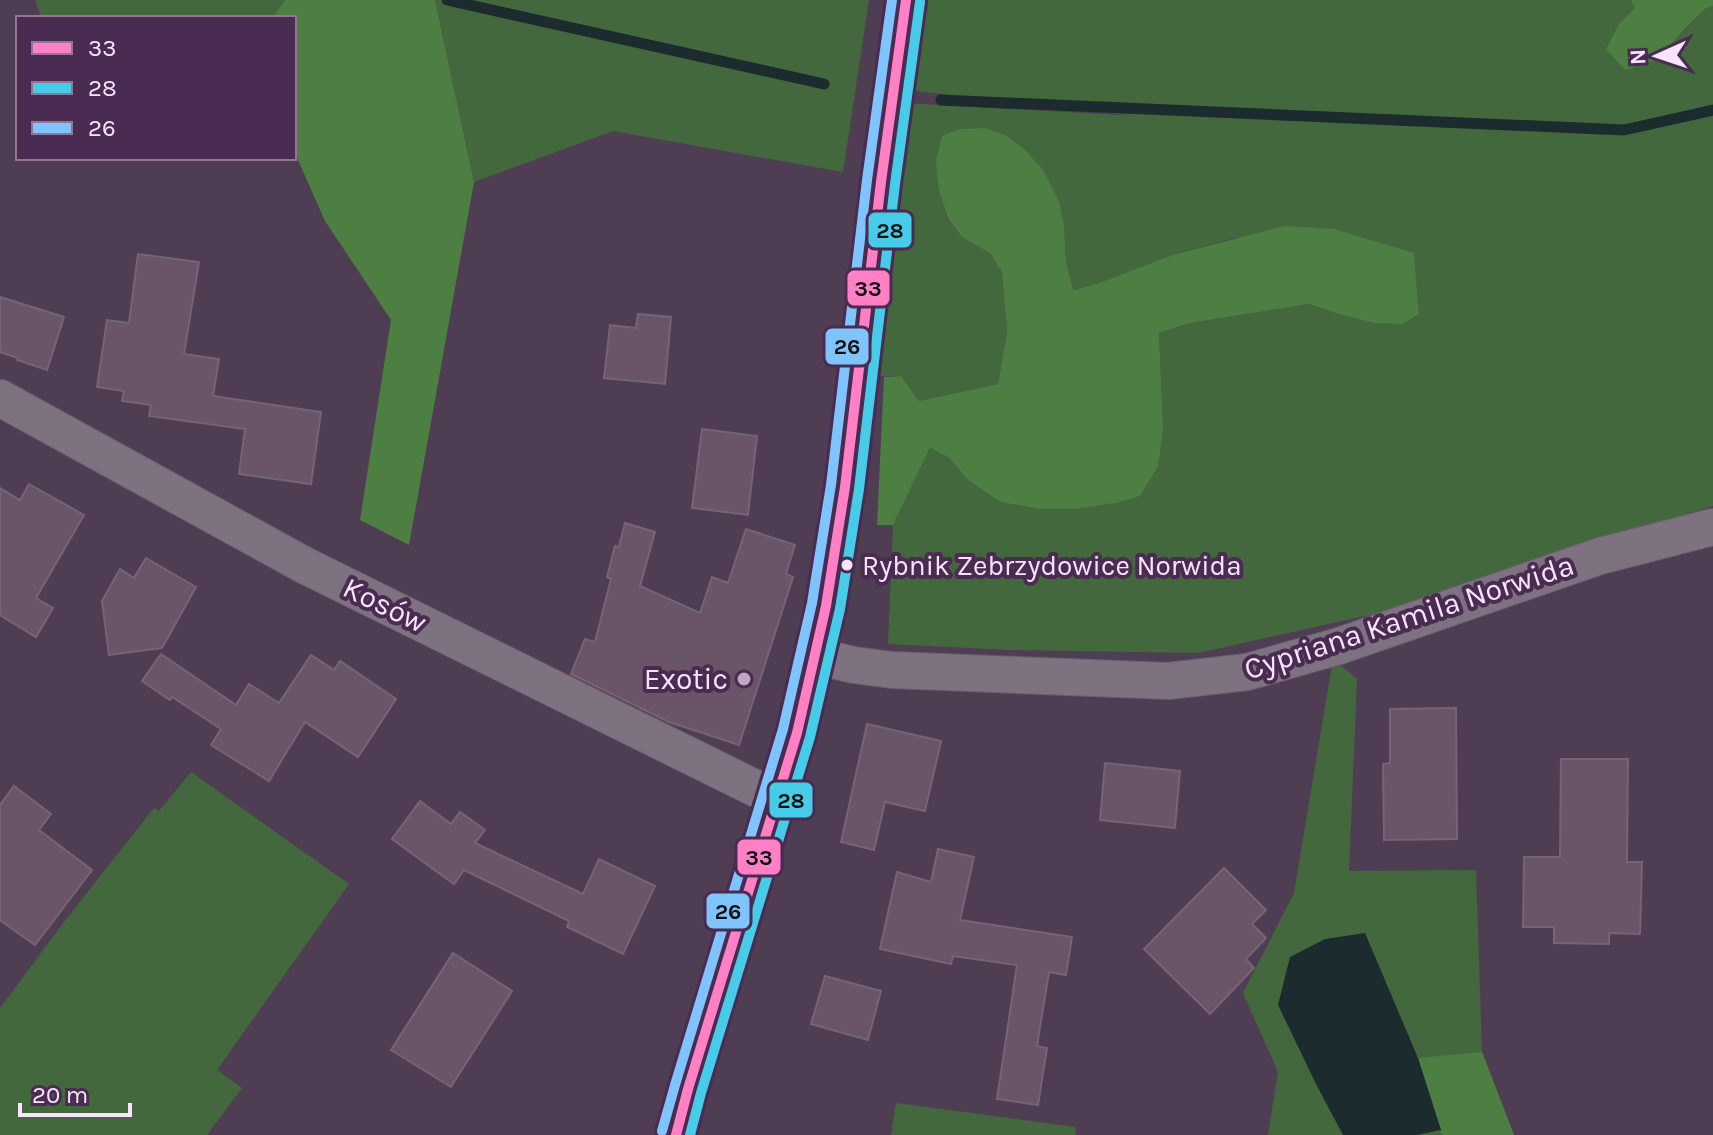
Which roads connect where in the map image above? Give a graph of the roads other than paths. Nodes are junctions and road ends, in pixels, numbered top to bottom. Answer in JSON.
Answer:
{"nodes":[{"id":1,"x":906,"y":0,"type":"edge"},
{"id":2,"x":0,"y":398,"type":"edge"},
{"id":3,"x":1713,"y":527,"type":"edge"},
{"id":4,"x":815,"y":656,"type":"junction"},
{"id":5,"x":777,"y":799,"type":"junction"},
{"id":6,"x":676,"y":1135,"type":"edge"}],
"edges":[{"from":1,"to":4,"type":"street"},
{"from":2,"to":5,"type":"street","name":"Kosów"},
{"from":3,"to":4,"type":"street","name":"Cypriana Kamila Norwida"},
{"from":4,"to":5,"type":"street"},
{"from":5,"to":6,"type":"street"}]}
